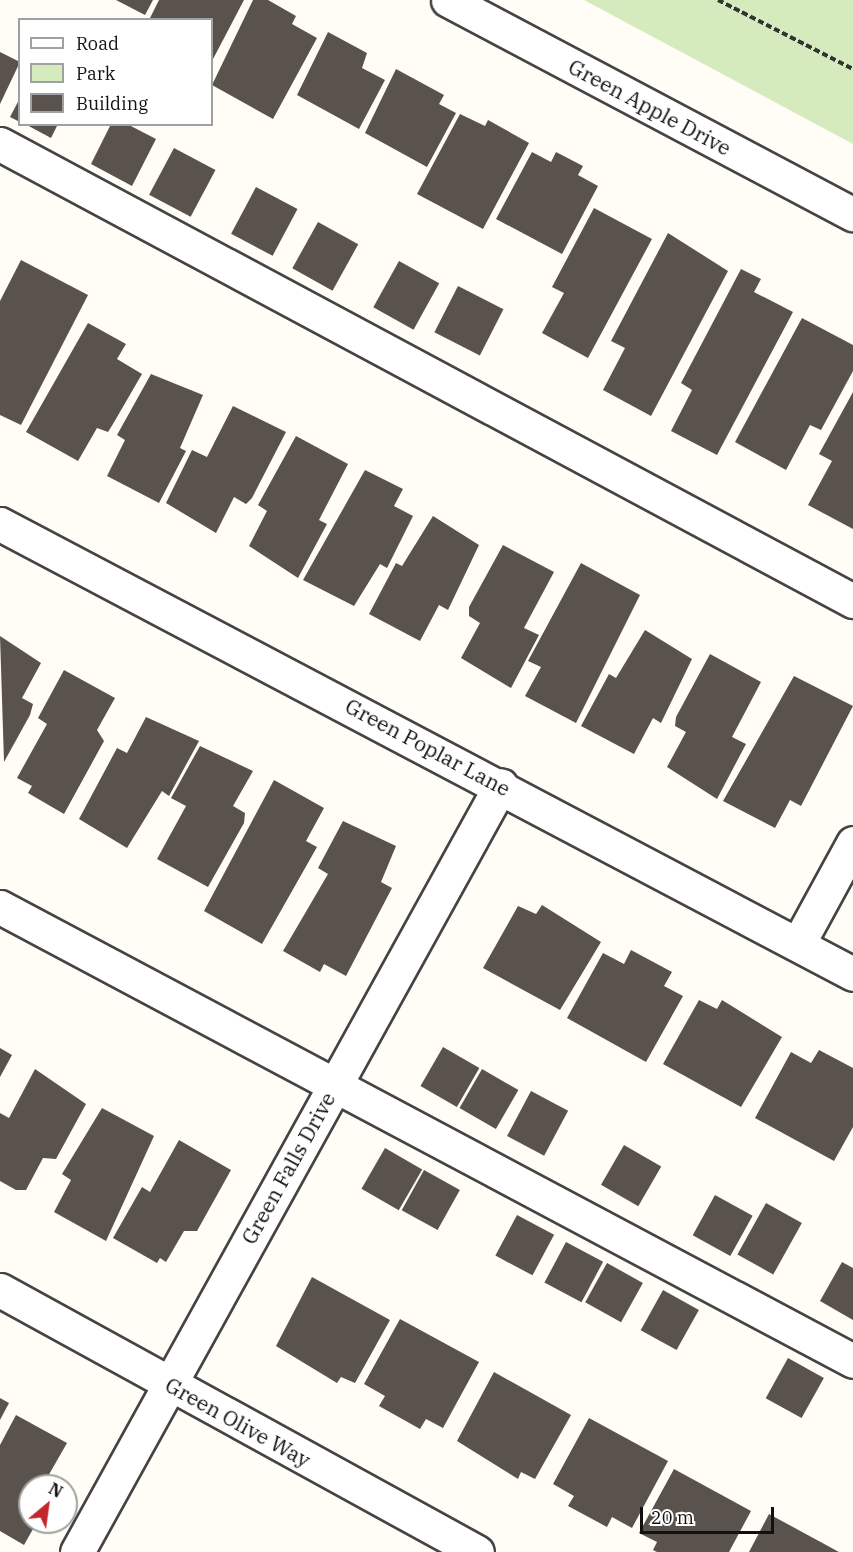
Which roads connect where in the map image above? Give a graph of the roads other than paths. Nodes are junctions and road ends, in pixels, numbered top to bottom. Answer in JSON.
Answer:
{"nodes":[{"id":1,"x":448,"y":0,"type":"edge"},
{"id":2,"x":0,"y":144,"type":"edge"},
{"id":3,"x":853,"y":214,"type":"edge"},
{"id":4,"x":0,"y":524,"type":"edge"},
{"id":5,"x":853,"y":601,"type":"edge"},
{"id":6,"x":501,"y":785,"type":"junction"},
{"id":7,"x":853,"y":843,"type":"edge"},
{"id":8,"x":0,"y":907,"type":"edge"},
{"id":9,"x":798,"y":944,"type":"junction"},
{"id":10,"x":853,"y":974,"type":"edge"},
{"id":11,"x":332,"y":1088,"type":"junction"},
{"id":12,"x":0,"y":1290,"type":"edge"},
{"id":13,"x":853,"y":1362,"type":"edge"},
{"id":14,"x":170,"y":1384,"type":"junction"},
{"id":15,"x":77,"y":1552,"type":"edge"},
{"id":16,"x":477,"y":1552,"type":"edge"}],
"edges":[{"from":1,"to":3,"type":"street","name":"Green Apple Drive"},
{"from":2,"to":5,"type":"street"},
{"from":4,"to":6,"type":"street","name":"Green Poplar Lane"},
{"from":6,"to":9,"type":"street","name":"Green Poplar Lane"},
{"from":6,"to":11,"type":"street","name":"Green Falls Drive"},
{"from":7,"to":9,"type":"street"},
{"from":8,"to":11,"type":"street"},
{"from":9,"to":10,"type":"street","name":"Green Poplar Lane"},
{"from":11,"to":13,"type":"street"},
{"from":11,"to":14,"type":"street","name":"Green Falls Drive"},
{"from":12,"to":14,"type":"street","name":"Green Olive Way"},
{"from":14,"to":15,"type":"street","name":"Green Falls Drive"},
{"from":14,"to":16,"type":"street","name":"Green Olive Way"}]}
